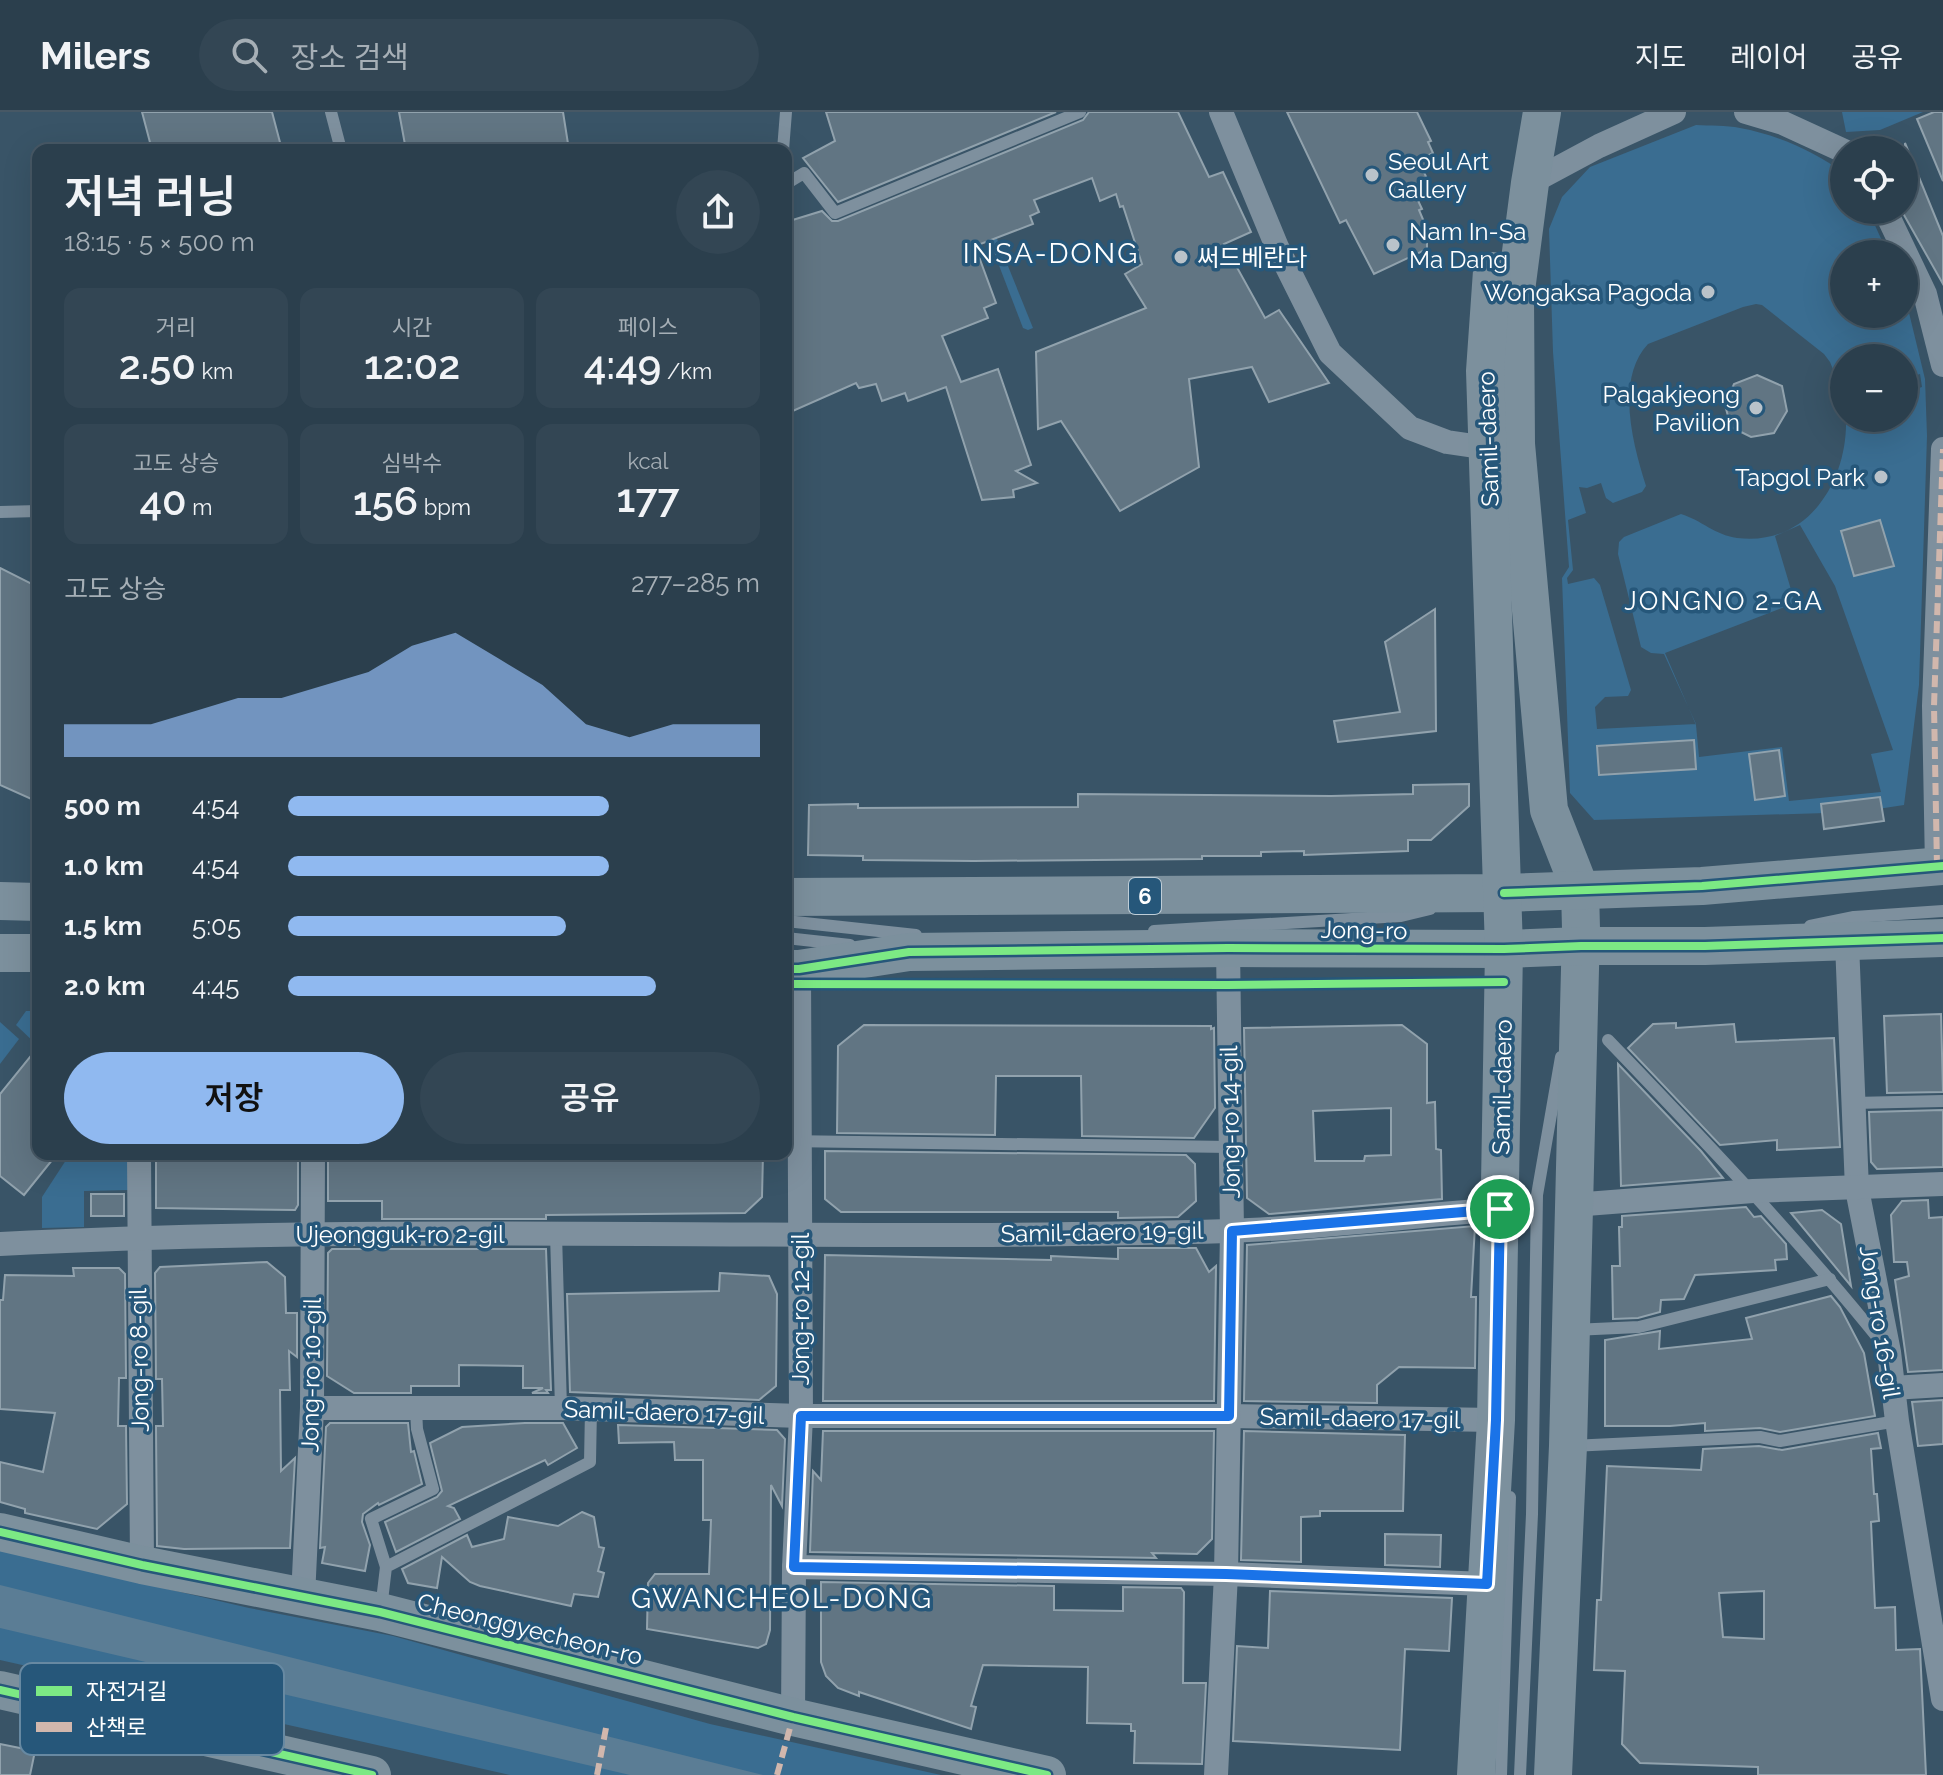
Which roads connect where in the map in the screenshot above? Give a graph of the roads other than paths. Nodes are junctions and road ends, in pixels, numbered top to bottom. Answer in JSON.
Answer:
{"nodes":[{"id":1,"x":331,"y":112,"type":"edge"},
{"id":2,"x":786,"y":112,"type":"edge"},
{"id":3,"x":1080,"y":112,"type":"edge"},
{"id":4,"x":1221,"y":112,"type":"edge"},
{"id":5,"x":1516,"y":112,"type":"edge"},
{"id":6,"x":1542,"y":112,"type":"edge"},
{"id":7,"x":1674,"y":112,"type":"edge"},
{"id":8,"x":1746,"y":112,"type":"edge"},
{"id":9,"x":339,"y":144,"type":"edge"},
{"id":10,"x":783,"y":144,"type":"edge"},
{"id":11,"x":1830,"y":145,"type":"edge"},
{"id":12,"x":792,"y":180,"type":"edge"},
{"id":13,"x":1530,"y":183,"type":"junction"},
{"id":14,"x":1892,"y":224,"type":"edge"},
{"id":15,"x":1943,"y":365,"type":"edge"},
{"id":16,"x":1488,"y":448,"type":"junction"},
{"id":17,"x":1943,"y":449,"type":"edge"},
{"id":18,"x":32,"y":511,"type":"edge"},
{"id":19,"x":0,"y":512,"type":"edge"},
{"id":20,"x":1940,"y":866,"type":"edge"},
{"id":21,"x":1580,"y":889,"type":"junction"},
{"id":22,"x":1504,"y":893,"type":"junction"},
{"id":23,"x":792,"y":897,"type":"edge"},
{"id":24,"x":0,"y":901,"type":"edge"},
{"id":25,"x":32,"y":902,"type":"edge"},
{"id":26,"x":1943,"y":911,"type":"edge"},
{"id":27,"x":792,"y":922,"type":"edge"},
{"id":28,"x":1148,"y":931,"type":"dead end"},
{"id":29,"x":1069,"y":936,"type":"dead end"},
{"id":30,"x":1943,"y":938,"type":"edge"},
{"id":31,"x":926,"y":942,"type":"junction"},
{"id":32,"x":1847,"y":943,"type":"junction"},
{"id":33,"x":1581,"y":946,"type":"junction"},
{"id":34,"x":1705,"y":946,"type":"junction"},
{"id":35,"x":1228,"y":948,"type":"junction"},
{"id":36,"x":1504,"y":949,"type":"junction"},
{"id":37,"x":0,"y":953,"type":"edge"},
{"id":38,"x":32,"y":953,"type":"edge"},
{"id":39,"x":792,"y":959,"type":"edge"},
{"id":40,"x":1608,"y":1040,"type":"dead end"},
{"id":41,"x":792,"y":1080,"type":"edge"},
{"id":42,"x":1943,"y":1101,"type":"edge"},
{"id":43,"x":1853,"y":1103,"type":"junction"},
{"id":44,"x":793,"y":1141,"type":"edge"},
{"id":45,"x":1230,"y":1147,"type":"junction"},
{"id":46,"x":1501,"y":1155,"type":"junction"},
{"id":47,"x":139,"y":1160,"type":"edge"},
{"id":48,"x":313,"y":1160,"type":"edge"},
{"id":49,"x":1943,"y":1184,"type":"edge"},
{"id":50,"x":1857,"y":1189,"type":"junction"},
{"id":51,"x":1753,"y":1191,"type":"junction"},
{"id":52,"x":1573,"y":1205,"type":"junction"},
{"id":53,"x":1500,"y":1209,"type":"junction"},
{"id":54,"x":1232,"y":1231,"type":"junction"},
{"id":55,"x":312,"y":1233,"type":"junction"},
{"id":56,"x":556,"y":1234,"type":"junction"},
{"id":57,"x":800,"y":1235,"type":"junction"},
{"id":58,"x":138,"y":1237,"type":"junction"},
{"id":59,"x":0,"y":1244,"type":"edge"},
{"id":60,"x":1830,"y":1279,"type":"junction"},
{"id":61,"x":1512,"y":1291,"type":"dead end"},
{"id":62,"x":1570,"y":1330,"type":"junction"},
{"id":63,"x":1889,"y":1352,"type":"junction"},
{"id":64,"x":1943,"y":1385,"type":"edge"},
{"id":65,"x":1892,"y":1388,"type":"junction"},
{"id":66,"x":312,"y":1408,"type":"junction"},
{"id":67,"x":561,"y":1408,"type":"junction"},
{"id":68,"x":416,"y":1409,"type":"junction"},
{"id":69,"x":591,"y":1409,"type":"junction"},
{"id":70,"x":801,"y":1416,"type":"junction"},
{"id":71,"x":1229,"y":1416,"type":"junction"},
{"id":72,"x":1496,"y":1420,"type":"junction"},
{"id":73,"x":1897,"y":1421,"type":"junction"},
{"id":74,"x":1568,"y":1446,"type":"junction"},
{"id":75,"x":1510,"y":1489,"type":"dead end"},
{"id":76,"x":0,"y":1532,"type":"edge"},
{"id":77,"x":142,"y":1565,"type":"junction"},
{"id":78,"x":386,"y":1567,"type":"junction"},
{"id":79,"x":794,"y":1567,"type":"junction"},
{"id":80,"x":1226,"y":1574,"type":"junction"},
{"id":81,"x":1487,"y":1584,"type":"junction"},
{"id":82,"x":303,"y":1597,"type":"junction"},
{"id":83,"x":380,"y":1612,"type":"junction"},
{"id":84,"x":0,"y":1690,"type":"edge"},
{"id":85,"x":20,"y":1695,"type":"edge"},
{"id":86,"x":1943,"y":1699,"type":"edge"},
{"id":87,"x":793,"y":1717,"type":"junction"},
{"id":88,"x":284,"y":1755,"type":"edge"},
{"id":89,"x":372,"y":1775,"type":"edge"},
{"id":90,"x":1047,"y":1775,"type":"edge"},
{"id":91,"x":1216,"y":1775,"type":"edge"},
{"id":92,"x":1476,"y":1775,"type":"edge"},
{"id":93,"x":1501,"y":1775,"type":"edge"},
{"id":94,"x":1520,"y":1775,"type":"edge"},
{"id":95,"x":1553,"y":1775,"type":"edge"}],
"edges":[{"from":1,"to":9,"type":"lane"},
{"from":2,"to":10,"type":"lane"},
{"from":3,"to":12,"type":"lane"},
{"from":4,"to":16,"type":"street"},
{"from":5,"to":16,"type":"main road","name":"Samil-daero"},
{"from":6,"to":13,"type":"main road","name":"Samil-daero"},
{"from":7,"to":13,"type":"street"},
{"from":8,"to":11,"type":"street"},
{"from":13,"to":21,"type":"main road","name":"Samil-daero"},
{"from":14,"to":15,"type":"street"},
{"from":16,"to":22,"type":"main road","name":"Samil-daero"},
{"from":17,"to":20,"type":"street"},
{"from":18,"to":19,"type":"lane"},
{"from":20,"to":21,"type":"main road","name":"Jong-ro","number":"6"},
{"from":21,"to":22,"type":"main road","name":"Jong-ro","number":"6"},
{"from":21,"to":33,"type":"main road","name":"Samil-daero"},
{"from":22,"to":23,"type":"main road","name":"Jong-ro","number":"6"},
{"from":22,"to":28,"type":"lane"},
{"from":22,"to":36,"type":"main road","name":"Samil-daero"},
{"from":24,"to":25,"type":"main road"},
{"from":26,"to":34,"type":"lane"},
{"from":27,"to":31,"type":"lane"},
{"from":29,"to":31,"type":"lane"},
{"from":30,"to":32,"type":"main road","name":"Jong-ro","number":"6"},
{"from":31,"to":35,"type":"main road","name":"Jong-ro","number":"6"},
{"from":31,"to":39,"type":"main road","name":"Jong-ro","number":"6"},
{"from":32,"to":34,"type":"main road","name":"Jong-ro","number":"6"},
{"from":32,"to":43,"type":"street","name":"Jong-ro 16-gil"},
{"from":33,"to":34,"type":"main road","name":"Jong-ro","number":"6"},
{"from":33,"to":36,"type":"main road","name":"Jong-ro","number":"6"},
{"from":33,"to":52,"type":"main road","name":"Samil-daero"},
{"from":33,"to":94,"type":"lane"},
{"from":35,"to":36,"type":"main road","name":"Jong-ro","number":"6"},
{"from":35,"to":45,"type":"street","name":"Jong-ro 14-gil"},
{"from":36,"to":46,"type":"main road","name":"Samil-daero"},
{"from":37,"to":38,"type":"main road"},
{"from":40,"to":51,"type":"lane"},
{"from":41,"to":44,"type":"street","name":"Jong-ro 12-gil"},
{"from":42,"to":43,"type":"lane"},
{"from":43,"to":50,"type":"street","name":"Jong-ro 16-gil"},
{"from":44,"to":45,"type":"lane"},
{"from":44,"to":57,"type":"street","name":"Jong-ro 12-gil"},
{"from":45,"to":54,"type":"street","name":"Jong-ro 14-gil"},
{"from":46,"to":53,"type":"main road","name":"Samil-daero"},
{"from":46,"to":61,"type":"lane"},
{"from":47,"to":58,"type":"street","name":"Jong-ro 8-gil"},
{"from":48,"to":55,"type":"street","name":"Jong-ro 10-gil"},
{"from":49,"to":50,"type":"street"},
{"from":50,"to":51,"type":"street"},
{"from":50,"to":63,"type":"street","name":"Jong-ro 16-gil"},
{"from":51,"to":52,"type":"street"},
{"from":51,"to":60,"type":"lane"},
{"from":52,"to":62,"type":"main road","name":"Samil-daero"},
{"from":53,"to":54,"type":"street","name":"Samil-daero 19-gil"},
{"from":53,"to":72,"type":"main road","name":"Samil-daero"},
{"from":54,"to":57,"type":"street","name":"Samil-daero 19-gil"},
{"from":54,"to":71,"type":"street","name":"Jong-ro 14-gil"},
{"from":55,"to":56,"type":"street","name":"Ujeongguk-ro 2-gil"},
{"from":55,"to":58,"type":"street","name":"Ujeongguk-ro 2-gil"},
{"from":55,"to":66,"type":"street","name":"Jong-ro 10-gil"},
{"from":56,"to":57,"type":"street","name":"Ujeongguk-ro 2-gil"},
{"from":56,"to":67,"type":"lane"},
{"from":57,"to":70,"type":"street","name":"Jong-ro 12-gil"},
{"from":58,"to":59,"type":"street","name":"Ujeongguk-ro 2-gil"},
{"from":58,"to":77,"type":"street","name":"Jong-ro 8-gil"},
{"from":60,"to":62,"type":"lane"},
{"from":60,"to":63,"type":"lane"},
{"from":62,"to":74,"type":"main road","name":"Samil-daero"},
{"from":63,"to":65,"type":"street","name":"Jong-ro 16-gil"},
{"from":64,"to":65,"type":"street"},
{"from":65,"to":73,"type":"street","name":"Jong-ro 16-gil"},
{"from":66,"to":68,"type":"street","name":"Samil-daero 17-gil"},
{"from":66,"to":82,"type":"street","name":"Jong-ro 10-gil"},
{"from":67,"to":68,"type":"street","name":"Samil-daero 17-gil"},
{"from":67,"to":69,"type":"street","name":"Samil-daero 17-gil"},
{"from":68,"to":78,"type":"lane"},
{"from":69,"to":70,"type":"street","name":"Samil-daero 17-gil"},
{"from":69,"to":78,"type":"lane"},
{"from":70,"to":71,"type":"street","name":"Samil-daero 17-gil"},
{"from":70,"to":79,"type":"street","name":"Jong-ro 12-gil"},
{"from":71,"to":72,"type":"street","name":"Samil-daero 17-gil"},
{"from":71,"to":80,"type":"street","name":"Jong-ro 14-gil"},
{"from":72,"to":81,"type":"main road","name":"Samil-daero"},
{"from":73,"to":74,"type":"lane"},
{"from":73,"to":86,"type":"street","name":"Jong-ro 16-gil"},
{"from":74,"to":95,"type":"main road","name":"Samil-daero"},
{"from":75,"to":93,"type":"lane"},
{"from":76,"to":77,"type":"main road","name":"Cheonggyecheon-ro"},
{"from":77,"to":82,"type":"main road","name":"Cheonggyecheon-ro"},
{"from":78,"to":83,"type":"lane"},
{"from":79,"to":80,"type":"street"},
{"from":79,"to":87,"type":"street","name":"Jong-ro 12-gil"},
{"from":80,"to":81,"type":"street"},
{"from":80,"to":91,"type":"street","name":"Jong-ro 14-gil"},
{"from":81,"to":92,"type":"main road","name":"Samil-daero"},
{"from":82,"to":83,"type":"main road","name":"Cheonggyecheon-ro"},
{"from":83,"to":87,"type":"main road","name":"Cheonggyecheon-ro"},
{"from":84,"to":85,"type":"main road"},
{"from":87,"to":90,"type":"main road","name":"Cheonggyecheon-ro"},
{"from":88,"to":89,"type":"main road"}]}
